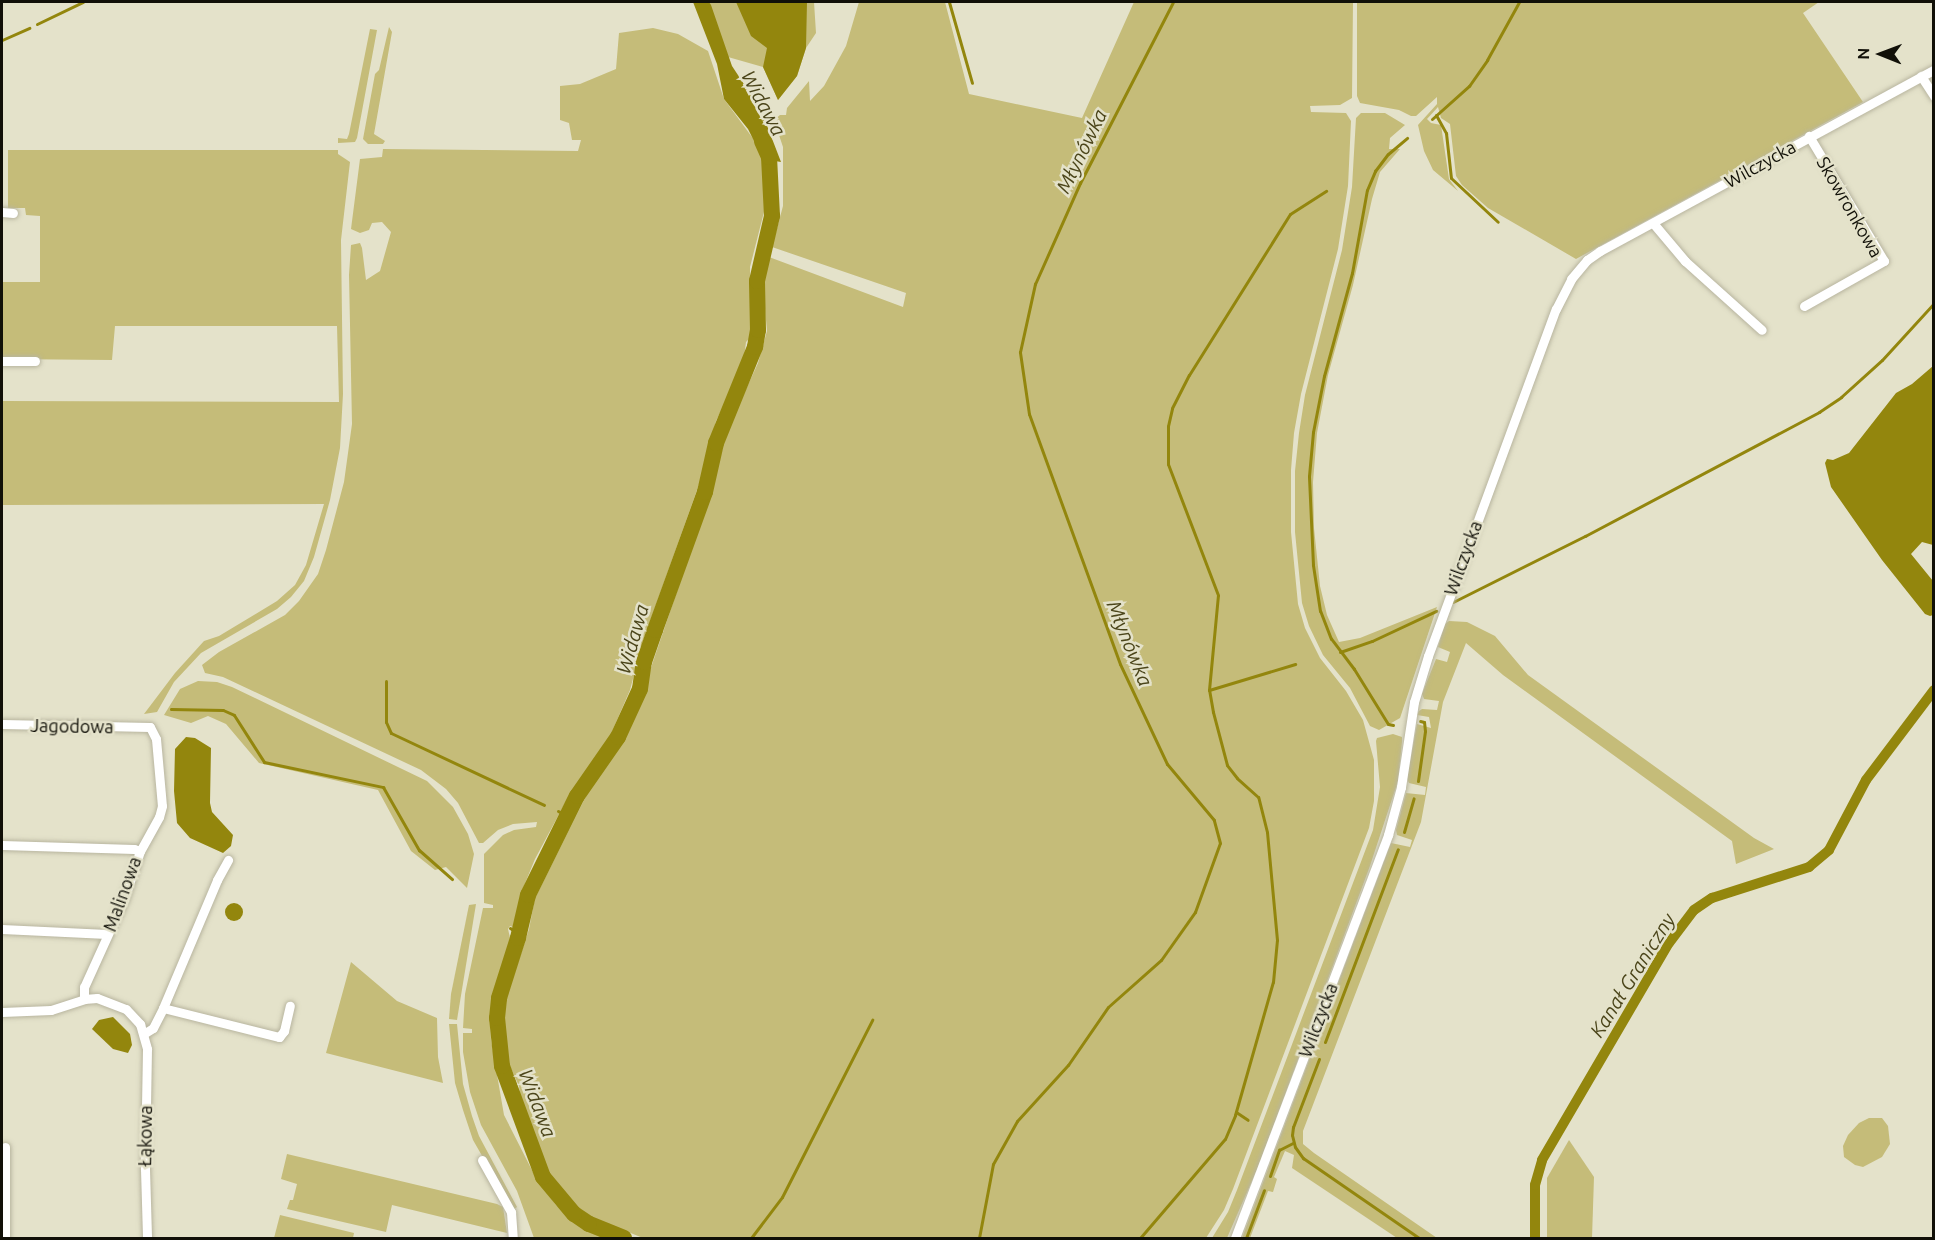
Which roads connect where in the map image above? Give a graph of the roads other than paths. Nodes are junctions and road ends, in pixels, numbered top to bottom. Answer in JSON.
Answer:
{"nodes":[{"id":1,"x":1934,"y":70,"type":"edge"},
{"id":2,"x":1922,"y":76,"type":"junction"},
{"id":3,"x":1934,"y":96,"type":"edge"},
{"id":4,"x":1809,"y":136,"type":"junction"},
{"id":5,"x":2,"y":213,"type":"edge"},
{"id":6,"x":13,"y":213,"type":"dead end"},
{"id":7,"x":1653,"y":223,"type":"junction"},
{"id":8,"x":1804,"y":306,"type":"dead end"},
{"id":9,"x":1762,"y":330,"type":"dead end"},
{"id":10,"x":2,"y":361,"type":"edge"},
{"id":11,"x":35,"y":361,"type":"dead end"},
{"id":12,"x":2,"y":724,"type":"edge"},
{"id":13,"x":2,"y":845,"type":"edge"},
{"id":14,"x":140,"y":851,"type":"junction"},
{"id":15,"x":228,"y":860,"type":"dead end"},
{"id":16,"x":2,"y":929,"type":"edge"},
{"id":17,"x":108,"y":934,"type":"junction"},
{"id":18,"x":84,"y":999,"type":"junction"},
{"id":19,"x":290,"y":1006,"type":"dead end"},
{"id":20,"x":163,"y":1008,"type":"junction"},
{"id":21,"x":2,"y":1012,"type":"edge"},
{"id":22,"x":145,"y":1033,"type":"junction"},
{"id":23,"x":6,"y":1147,"type":"dead end"},
{"id":24,"x":482,"y":1160,"type":"dead end"},
{"id":25,"x":5,"y":1239,"type":"edge"},
{"id":26,"x":147,"y":1239,"type":"edge"},
{"id":27,"x":513,"y":1239,"type":"edge"},
{"id":28,"x":1235,"y":1239,"type":"edge"}],
"edges":[{"from":1,"to":2,"type":"street","name":"Wilczycka"},
{"from":2,"to":3,"type":"street"},
{"from":2,"to":4,"type":"street","name":"Wilczycka"},
{"from":4,"to":7,"type":"street","name":"Wilczycka"},
{"from":4,"to":8,"type":"street","name":"Skowronkowa"},
{"from":5,"to":6,"type":"street"},
{"from":7,"to":9,"type":"street"},
{"from":7,"to":28,"type":"street","name":"Wilczycka"},
{"from":10,"to":11,"type":"street"},
{"from":12,"to":14,"type":"street","name":"Jagodowa"},
{"from":13,"to":14,"type":"street","name":"Malinowa"},
{"from":14,"to":17,"type":"street","name":"Malinowa"},
{"from":15,"to":20,"type":"street"},
{"from":16,"to":17,"type":"street"},
{"from":17,"to":18,"type":"street","name":"Malinowa"},
{"from":18,"to":21,"type":"street"},
{"from":18,"to":22,"type":"street"},
{"from":19,"to":20,"type":"street"},
{"from":20,"to":22,"type":"street"},
{"from":22,"to":26,"type":"street","name":"Łąkowa"},
{"from":23,"to":25,"type":"street"},
{"from":24,"to":27,"type":"street"}]}
